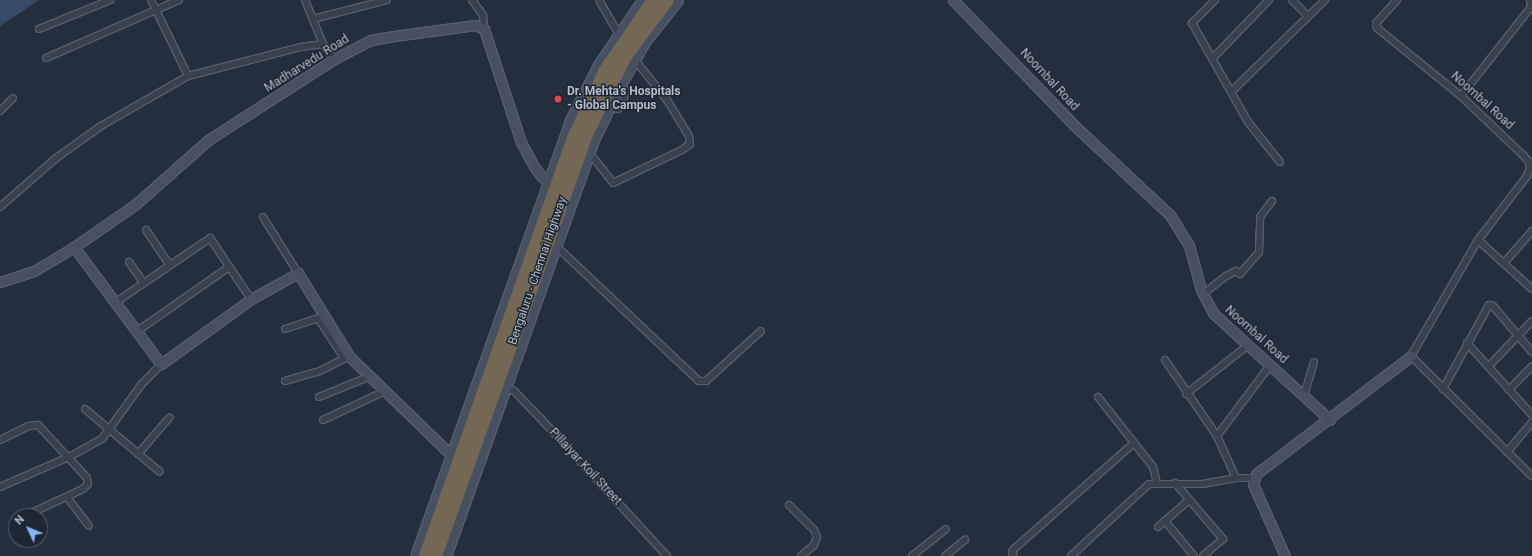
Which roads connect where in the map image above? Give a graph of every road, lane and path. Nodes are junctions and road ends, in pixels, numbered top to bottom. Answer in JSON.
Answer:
{"nodes":[{"id":1,"x":110,"y":0,"type":"edge"},
{"id":2,"x":151,"y":0,"type":"edge"},
{"id":3,"x":179,"y":0,"type":"edge"},
{"id":4,"x":305,"y":0,"type":"edge"},
{"id":5,"x":387,"y":0,"type":"edge"},
{"id":6,"x":472,"y":0,"type":"edge"},
{"id":7,"x":599,"y":0,"type":"edge"},
{"id":8,"x":642,"y":0,"type":"edge"},
{"id":9,"x":653,"y":0,"type":"edge"},
{"id":10,"x":668,"y":0,"type":"edge"},
{"id":11,"x":678,"y":0,"type":"edge"},
{"id":12,"x":952,"y":0,"type":"edge"},
{"id":13,"x":1215,"y":0,"type":"edge"},
{"id":14,"x":1269,"y":0,"type":"edge"},
{"id":15,"x":1292,"y":0,"type":"edge"},
{"id":16,"x":1325,"y":0,"type":"edge"},
{"id":17,"x":1397,"y":0,"type":"edge"},
{"id":18,"x":1530,"y":0,"type":"edge"},
{"id":19,"x":155,"y":9,"type":"junction"},
{"id":20,"x":1308,"y":16,"type":"junction"},
{"id":21,"x":313,"y":19,"type":"junction"},
{"id":22,"x":39,"y":29,"type":"dead end"},
{"id":23,"x":484,"y":29,"type":"junction"},
{"id":24,"x":618,"y":33,"type":"junction"},
{"id":25,"x":323,"y":44,"type":"junction"},
{"id":26,"x":46,"y":58,"type":"dead end"},
{"id":27,"x":334,"y":58,"type":"junction"},
{"id":28,"x":1212,"y":59,"type":"junction"},
{"id":29,"x":635,"y":60,"type":"junction"},
{"id":30,"x":188,"y":76,"type":"junction"},
{"id":31,"x":1231,"y":92,"type":"junction"},
{"id":32,"x":1461,"y":96,"type":"junction"},
{"id":33,"x":14,"y":98,"type":"dead end"},
{"id":34,"x":0,"y":111,"type":"edge"},
{"id":35,"x":589,"y":152,"type":"junction"},
{"id":36,"x":1280,"y":162,"type":"dead end"},
{"id":37,"x":1530,"y":178,"type":"edge"},
{"id":38,"x":561,"y":187,"type":"junction"},
{"id":39,"x":1272,"y":201,"type":"dead end"},
{"id":40,"x":0,"y":207,"type":"edge"},
{"id":41,"x":263,"y":217,"type":"dead end"},
{"id":42,"x":146,"y":230,"type":"dead end"},
{"id":43,"x":1532,"y":231,"type":"edge"},
{"id":44,"x":1478,"y":240,"type":"junction"},
{"id":45,"x":552,"y":242,"type":"junction"},
{"id":46,"x":74,"y":247,"type":"junction"},
{"id":47,"x":129,"y":262,"type":"dead end"},
{"id":48,"x":1504,"y":263,"type":"junction"},
{"id":49,"x":169,"y":264,"type":"junction"},
{"id":50,"x":229,"y":266,"type":"junction"},
{"id":51,"x":298,"y":273,"type":"junction"},
{"id":52,"x":0,"y":282,"type":"edge"},
{"id":53,"x":143,"y":282,"type":"junction"},
{"id":54,"x":1532,"y":290,"type":"edge"},
{"id":55,"x":1202,"y":294,"type":"junction"},
{"id":56,"x":251,"y":299,"type":"junction"},
{"id":57,"x":116,"y":302,"type":"junction"},
{"id":58,"x":320,"y":316,"type":"junction"},
{"id":59,"x":1532,"y":321,"type":"edge"},
{"id":60,"x":285,"y":329,"type":"dead end"},
{"id":61,"x":761,"y":331,"type":"dead end"},
{"id":62,"x":136,"y":332,"type":"junction"},
{"id":63,"x":1518,"y":335,"type":"junction"},
{"id":64,"x":1467,"y":343,"type":"junction"},
{"id":65,"x":1248,"y":346,"type":"junction"},
{"id":66,"x":1532,"y":352,"type":"edge"},
{"id":67,"x":1411,"y":356,"type":"junction"},
{"id":68,"x":346,"y":357,"type":"junction"},
{"id":69,"x":1165,"y":360,"type":"dead end"},
{"id":70,"x":1314,"y":363,"type":"dead end"},
{"id":71,"x":161,"y":364,"type":"junction"},
{"id":72,"x":1271,"y":364,"type":"junction"},
{"id":73,"x":1489,"y":366,"type":"junction"},
{"id":74,"x":1532,"y":366,"type":"edge"},
{"id":75,"x":368,"y":377,"type":"junction"},
{"id":76,"x":285,"y":381,"type":"dead end"},
{"id":77,"x":503,"y":385,"type":"junction"},
{"id":78,"x":1442,"y":389,"type":"junction"},
{"id":79,"x":1509,"y":390,"type":"junction"},
{"id":80,"x":383,"y":392,"type":"junction"},
{"id":81,"x":1186,"y":394,"type":"junction"},
{"id":82,"x":1304,"y":395,"type":"junction"},
{"id":83,"x":318,"y":397,"type":"dead end"},
{"id":84,"x":1098,"y":397,"type":"dead end"},
{"id":85,"x":85,"y":409,"type":"dead end"},
{"id":86,"x":1532,"y":415,"type":"edge"},
{"id":87,"x":169,"y":418,"type":"dead end"},
{"id":88,"x":323,"y":420,"type":"dead end"},
{"id":89,"x":1330,"y":420,"type":"junction"},
{"id":90,"x":1532,"y":422,"type":"edge"},
{"id":91,"x":110,"y":431,"type":"junction"},
{"id":92,"x":1217,"y":436,"type":"junction"},
{"id":93,"x":0,"y":440,"type":"edge"},
{"id":94,"x":1134,"y":443,"type":"junction"},
{"id":95,"x":1508,"y":452,"type":"junction"},
{"id":96,"x":138,"y":454,"type":"junction"},
{"id":97,"x":451,"y":455,"type":"junction"},
{"id":98,"x":69,"y":457,"type":"junction"},
{"id":99,"x":160,"y":471,"type":"dead end"},
{"id":100,"x":1532,"y":476,"type":"edge"},
{"id":101,"x":1236,"y":478,"type":"junction"},
{"id":102,"x":1255,"y":478,"type":"junction"},
{"id":103,"x":1157,"y":483,"type":"junction"},
{"id":104,"x":1175,"y":483,"type":"junction"},
{"id":105,"x":0,"y":487,"type":"edge"},
{"id":106,"x":67,"y":497,"type":"junction"},
{"id":107,"x":1189,"y":500,"type":"junction"},
{"id":108,"x":789,"y":505,"type":"dead end"},
{"id":109,"x":42,"y":508,"type":"edge"},
{"id":110,"x":1165,"y":521,"type":"junction"},
{"id":111,"x":89,"y":526,"type":"dead end"},
{"id":112,"x":1158,"y":527,"type":"dead end"},
{"id":113,"x":946,"y":529,"type":"dead end"},
{"id":114,"x":965,"y":540,"type":"dead end"},
{"id":115,"x":415,"y":556,"type":"edge"},
{"id":116,"x":425,"y":556,"type":"edge"},
{"id":117,"x":436,"y":556,"type":"edge"},
{"id":118,"x":446,"y":556,"type":"edge"},
{"id":119,"x":667,"y":556,"type":"edge"},
{"id":120,"x":801,"y":556,"type":"edge"},
{"id":121,"x":912,"y":556,"type":"edge"},
{"id":122,"x":945,"y":556,"type":"edge"},
{"id":123,"x":1014,"y":556,"type":"edge"},
{"id":124,"x":1072,"y":556,"type":"edge"},
{"id":125,"x":1194,"y":556,"type":"edge"},
{"id":126,"x":1203,"y":556,"type":"edge"},
{"id":127,"x":1285,"y":556,"type":"edge"}],
"edges":[{"from":1,"to":22,"type":"street"},
{"from":2,"to":19,"type":"street"},
{"from":3,"to":19,"type":"street"},
{"from":4,"to":21,"type":"street"},
{"from":5,"to":21,"type":"street"},
{"from":6,"to":23,"type":"street"},
{"from":7,"to":24,"type":"street"},
{"from":8,"to":24,"type":"street"},
{"from":9,"to":38,"type":"highway","name":"Bengaluru - Chennai Highway"},
{"from":10,"to":38,"type":"highway","name":"Bengaluru - Chennai Highway"},
{"from":11,"to":29,"type":"street"},
{"from":12,"to":55,"type":"street","name":"Noombal Road"},
{"from":13,"to":28,"type":"street"},
{"from":14,"to":28,"type":"street"},
{"from":15,"to":20,"type":"street"},
{"from":16,"to":20,"type":"street"},
{"from":17,"to":32,"type":"street","name":"Noombal Road"},
{"from":18,"to":32,"type":"street"},
{"from":19,"to":26,"type":"street"},
{"from":19,"to":30,"type":"street"},
{"from":20,"to":31,"type":"street"},
{"from":21,"to":25,"type":"street"},
{"from":23,"to":27,"type":"street","name":"Madharvedu Road"},
{"from":23,"to":38,"type":"street"},
{"from":24,"to":38,"type":"street"},
{"from":25,"to":27,"type":"street"},
{"from":25,"to":30,"type":"street"},
{"from":27,"to":46,"type":"street","name":"Madharvedu Road"},
{"from":28,"to":31,"type":"street"},
{"from":29,"to":35,"type":"street"},
{"from":29,"to":35,"type":"street"},
{"from":30,"to":40,"type":"street"},
{"from":31,"to":36,"type":"street"},
{"from":32,"to":37,"type":"street","name":"Noombal Road"},
{"from":33,"to":34,"type":"street"},
{"from":35,"to":38,"type":"street"},
{"from":37,"to":44,"type":"street","name":"Noombal Road"},
{"from":38,"to":45,"type":"highway","name":"Bengaluru - Chennai Highway"},
{"from":38,"to":97,"type":"street"},
{"from":38,"to":116,"type":"highway","name":"Bengaluru - Chennai Highway"},
{"from":39,"to":55,"type":"street"},
{"from":41,"to":51,"type":"street"},
{"from":42,"to":49,"type":"street"},
{"from":43,"to":48,"type":"street"},
{"from":44,"to":48,"type":"street"},
{"from":44,"to":67,"type":"street","name":"Noombal Road"},
{"from":45,"to":61,"type":"street"},
{"from":45,"to":77,"type":"highway","name":"Bengaluru - Chennai Highway"},
{"from":46,"to":52,"type":"street","name":"Madharvedu Road"},
{"from":46,"to":57,"type":"street"},
{"from":47,"to":53,"type":"street"},
{"from":48,"to":54,"type":"street"},
{"from":49,"to":50,"type":"street"},
{"from":49,"to":53,"type":"street"},
{"from":50,"to":56,"type":"street"},
{"from":50,"to":62,"type":"street"},
{"from":51,"to":56,"type":"street"},
{"from":51,"to":58,"type":"street"},
{"from":53,"to":57,"type":"street"},
{"from":55,"to":65,"type":"street","name":"Noombal Road"},
{"from":56,"to":71,"type":"street"},
{"from":57,"to":62,"type":"street"},
{"from":58,"to":60,"type":"street"},
{"from":58,"to":68,"type":"street"},
{"from":59,"to":63,"type":"street"},
{"from":62,"to":71,"type":"street"},
{"from":63,"to":64,"type":"street"},
{"from":63,"to":66,"type":"street"},
{"from":63,"to":73,"type":"street"},
{"from":64,"to":73,"type":"street"},
{"from":64,"to":78,"type":"street"},
{"from":65,"to":72,"type":"street","name":"Noombal Road"},
{"from":65,"to":81,"type":"street"},
{"from":67,"to":78,"type":"street"},
{"from":67,"to":89,"type":"street"},
{"from":68,"to":75,"type":"street"},
{"from":68,"to":76,"type":"street"},
{"from":69,"to":81,"type":"street"},
{"from":70,"to":82,"type":"street"},
{"from":71,"to":91,"type":"street"},
{"from":72,"to":82,"type":"street","name":"Noombal Road"},
{"from":72,"to":92,"type":"street"},
{"from":73,"to":79,"type":"street"},
{"from":74,"to":79,"type":"street"},
{"from":75,"to":80,"type":"street"},
{"from":75,"to":83,"type":"street"},
{"from":77,"to":117,"type":"highway","name":"Bengaluru - Chennai Highway"},
{"from":77,"to":118,"type":"street"},
{"from":77,"to":119,"type":"street","name":"Pillaiyar Koil Street"},
{"from":78,"to":95,"type":"street"},
{"from":79,"to":86,"type":"street"},
{"from":80,"to":88,"type":"street"},
{"from":80,"to":97,"type":"street"},
{"from":81,"to":92,"type":"street"},
{"from":82,"to":89,"type":"street","name":"Noombal Road"},
{"from":84,"to":94,"type":"street"},
{"from":85,"to":91,"type":"street"},
{"from":87,"to":96,"type":"street"},
{"from":89,"to":102,"type":"street"},
{"from":90,"to":95,"type":"street"},
{"from":91,"to":96,"type":"street"},
{"from":91,"to":98,"type":"street"},
{"from":92,"to":101,"type":"street"},
{"from":93,"to":98,"type":"street"},
{"from":94,"to":103,"type":"street"},
{"from":94,"to":123,"type":"street"},
{"from":95,"to":100,"type":"street"},
{"from":96,"to":99,"type":"street"},
{"from":97,"to":115,"type":"street"},
{"from":98,"to":105,"type":"street"},
{"from":98,"to":106,"type":"street"},
{"from":101,"to":102,"type":"street"},
{"from":101,"to":104,"type":"street"},
{"from":102,"to":127,"type":"street"},
{"from":103,"to":104,"type":"street"},
{"from":103,"to":124,"type":"street"},
{"from":104,"to":107,"type":"street"},
{"from":106,"to":109,"type":"street"},
{"from":106,"to":111,"type":"street"},
{"from":107,"to":110,"type":"street"},
{"from":107,"to":126,"type":"street"},
{"from":108,"to":120,"type":"street"},
{"from":110,"to":112,"type":"street"},
{"from":110,"to":125,"type":"street"},
{"from":113,"to":121,"type":"street"},
{"from":114,"to":122,"type":"street"}]}
